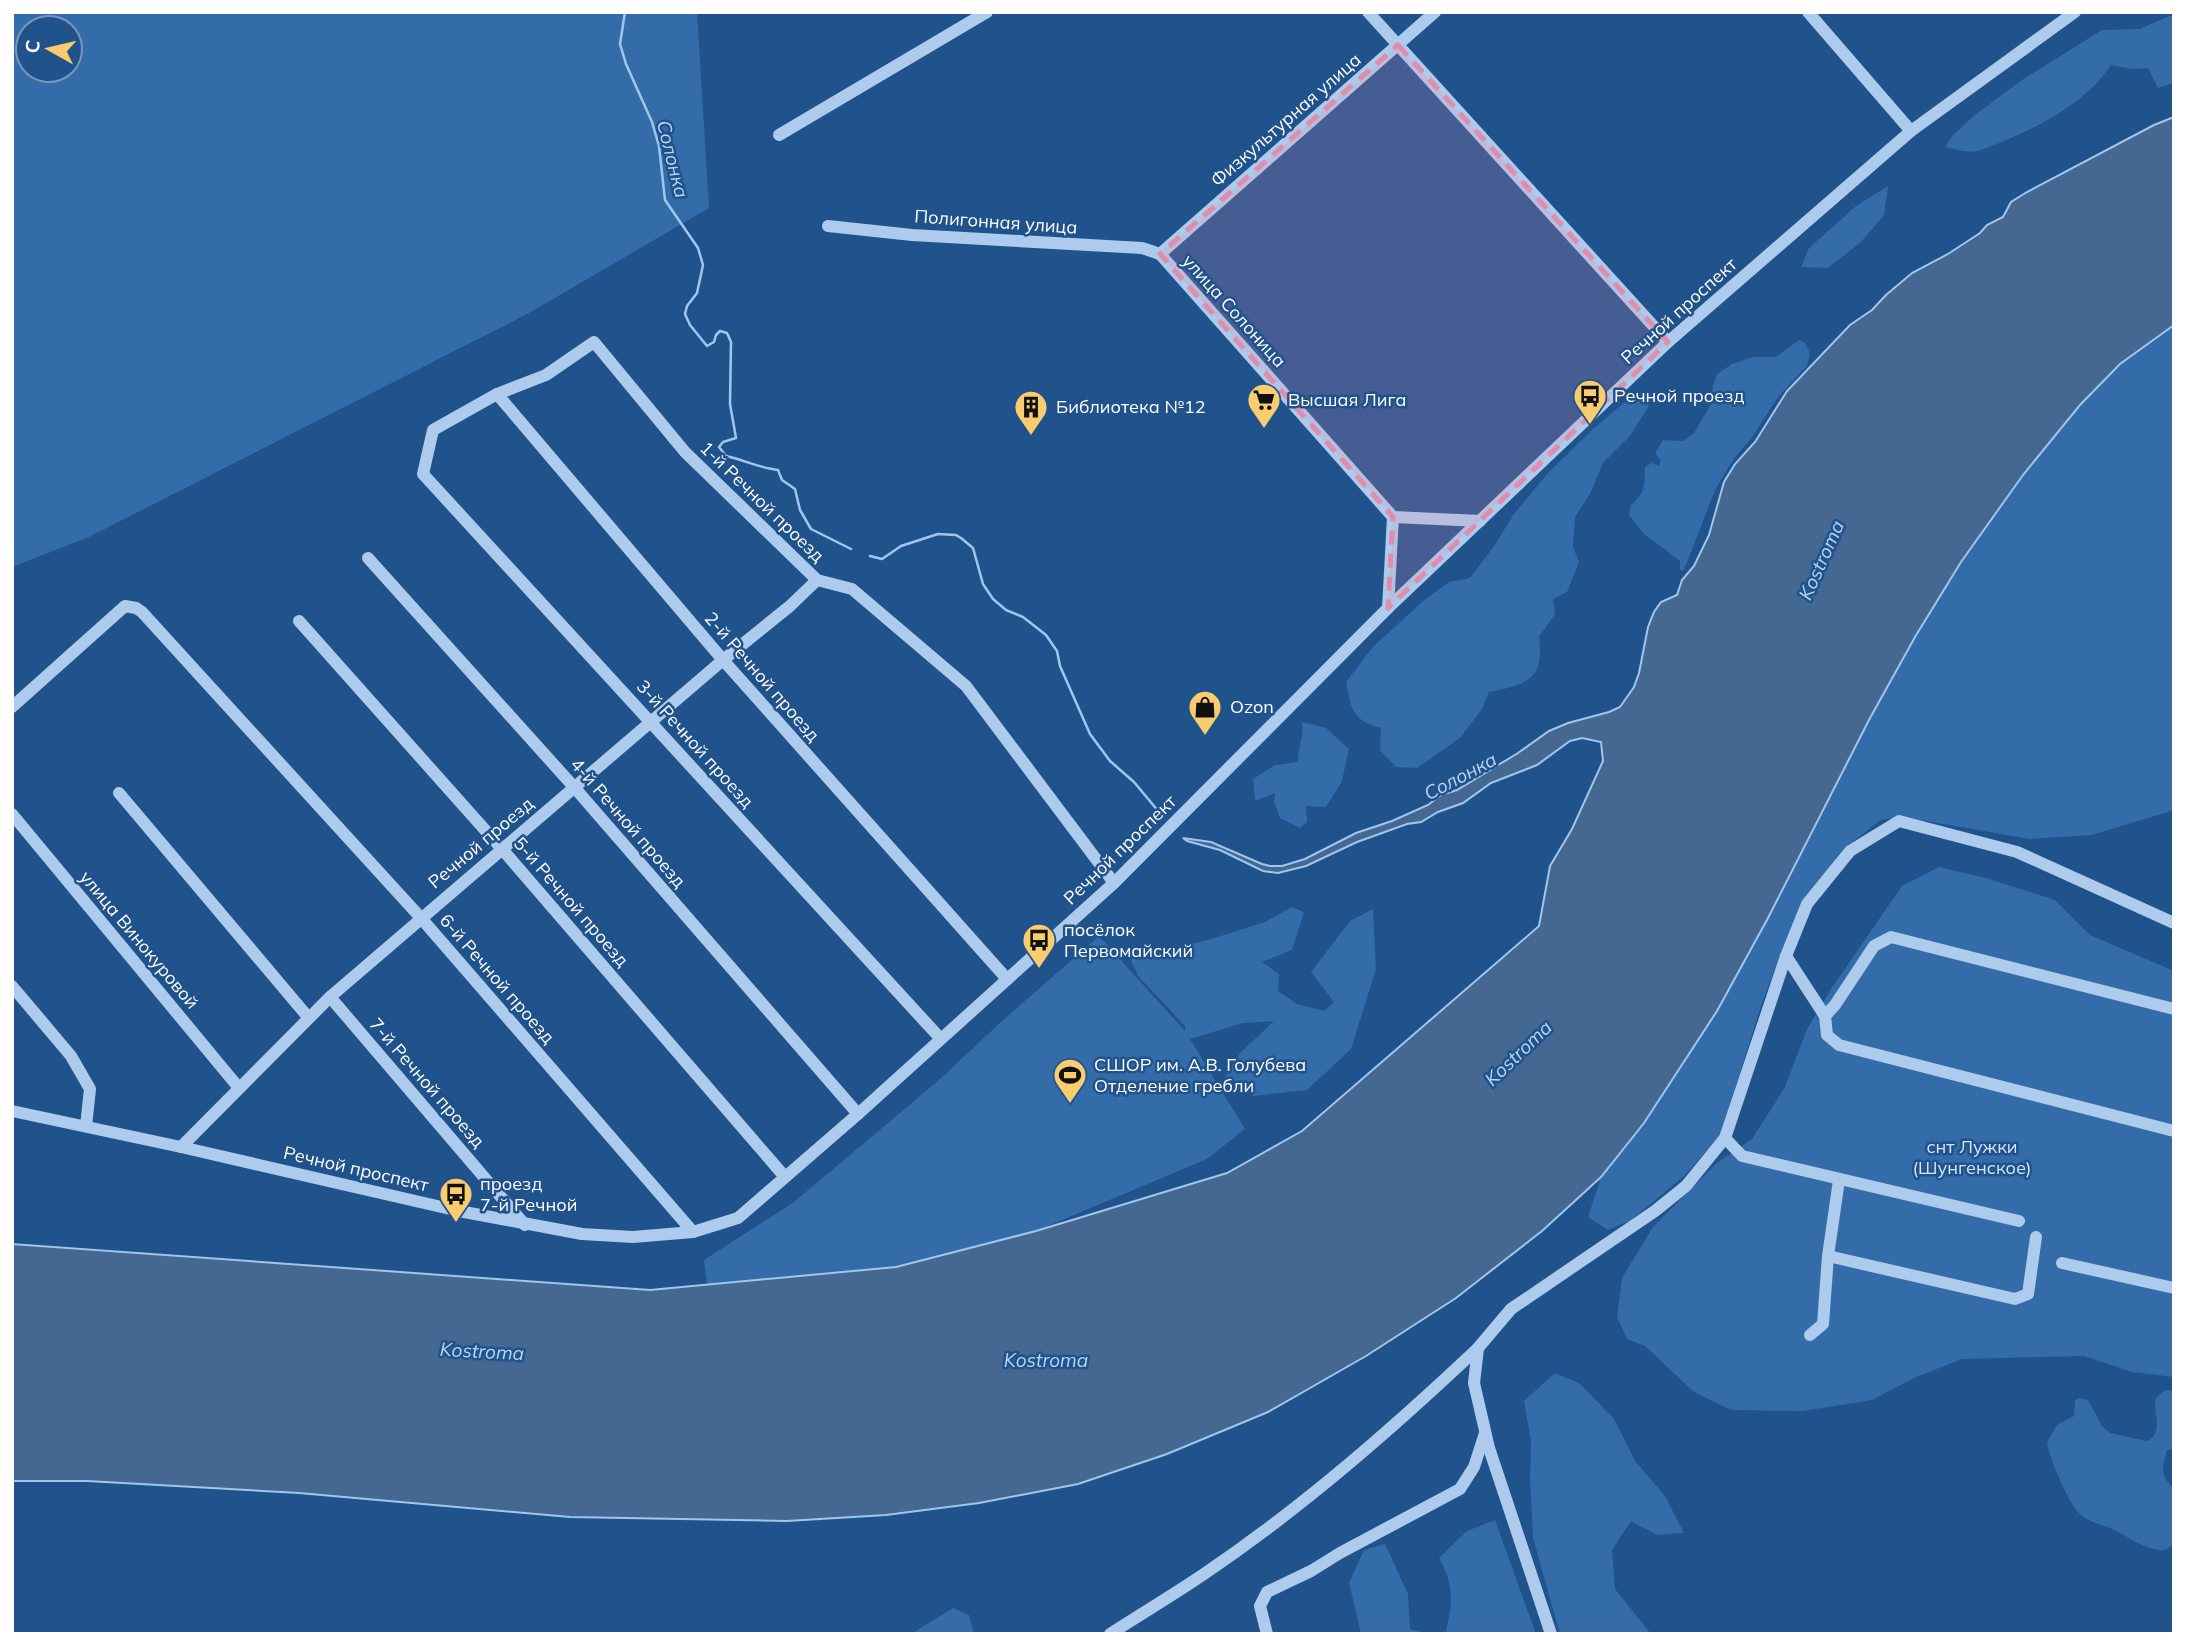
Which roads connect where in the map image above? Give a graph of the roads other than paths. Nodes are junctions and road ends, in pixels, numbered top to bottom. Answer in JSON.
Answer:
{"nodes":[{"id":1,"x":988,"y":12,"type":"edge"},
{"id":2,"x":1368,"y":12,"type":"edge"},
{"id":3,"x":1436,"y":12,"type":"edge"},
{"id":4,"x":1808,"y":12,"type":"edge"},
{"id":5,"x":2075,"y":12,"type":"edge"},
{"id":6,"x":1398,"y":45,"type":"junction"},
{"id":7,"x":1912,"y":131,"type":"junction"},
{"id":8,"x":779,"y":135,"type":"dead end"},
{"id":9,"x":828,"y":226,"type":"dead end"},
{"id":10,"x":1160,"y":254,"type":"junction"},
{"id":11,"x":1668,"y":342,"type":"junction"},
{"id":12,"x":497,"y":394,"type":"junction"},
{"id":13,"x":1393,"y":517,"type":"junction"},
{"id":14,"x":1480,"y":521,"type":"junction"},
{"id":15,"x":368,"y":558,"type":"dead end"},
{"id":16,"x":817,"y":580,"type":"junction"},
{"id":17,"x":1388,"y":608,"type":"junction"},
{"id":18,"x":299,"y":621,"type":"dead end"},
{"id":19,"x":723,"y":660,"type":"junction"},
{"id":20,"x":12,"y":707,"type":"edge"},
{"id":21,"x":650,"y":722,"type":"junction"},
{"id":22,"x":574,"y":787,"type":"junction"},
{"id":23,"x":119,"y":793,"type":"dead end"},
{"id":24,"x":12,"y":814,"type":"edge"},
{"id":25,"x":502,"y":849,"type":"junction"},
{"id":26,"x":1114,"y":883,"type":"junction"},
{"id":27,"x":421,"y":918,"type":"junction"},
{"id":28,"x":2174,"y":923,"type":"edge"},
{"id":29,"x":1786,"y":956,"type":"junction"},
{"id":30,"x":1007,"y":978,"type":"junction"},
{"id":31,"x":12,"y":986,"type":"edge"},
{"id":32,"x":330,"y":997,"type":"junction"},
{"id":33,"x":2174,"y":1009,"type":"edge"},
{"id":34,"x":1825,"y":1016,"type":"junction"},
{"id":35,"x":308,"y":1017,"type":"junction"},
{"id":36,"x":940,"y":1038,"type":"junction"},
{"id":37,"x":239,"y":1088,"type":"junction"},
{"id":38,"x":12,"y":1111,"type":"edge"},
{"id":39,"x":858,"y":1114,"type":"junction"},
{"id":40,"x":86,"y":1126,"type":"junction"},
{"id":41,"x":2174,"y":1131,"type":"edge"},
{"id":42,"x":1726,"y":1138,"type":"junction"},
{"id":43,"x":181,"y":1147,"type":"junction"},
{"id":44,"x":785,"y":1177,"type":"junction"},
{"id":45,"x":1839,"y":1180,"type":"junction"},
{"id":46,"x":2019,"y":1221,"type":"dead end"},
{"id":47,"x":525,"y":1225,"type":"junction"},
{"id":48,"x":693,"y":1231,"type":"junction"},
{"id":49,"x":2036,"y":1237,"type":"dead end"},
{"id":50,"x":1828,"y":1256,"type":"junction"},
{"id":51,"x":2062,"y":1263,"type":"dead end"},
{"id":52,"x":2174,"y":1288,"type":"edge"},
{"id":53,"x":1810,"y":1335,"type":"dead end"},
{"id":54,"x":1478,"y":1348,"type":"junction"},
{"id":55,"x":1485,"y":1432,"type":"junction"},
{"id":56,"x":1110,"y":1634,"type":"edge"},
{"id":57,"x":1267,"y":1634,"type":"edge"},
{"id":58,"x":1551,"y":1634,"type":"edge"}],
"edges":[{"from":1,"to":8,"type":"street"},
{"from":2,"to":6,"type":"street"},
{"from":3,"to":6,"type":"street","name":"Физкультурная улица"},
{"from":4,"to":7,"type":"street"},
{"from":5,"to":7,"type":"street","name":"Речной проспект"},
{"from":6,"to":10,"type":"street","name":"Физкультурная улица"},
{"from":6,"to":11,"type":"street"},
{"from":7,"to":11,"type":"street","name":"Речной проспект"},
{"from":9,"to":10,"type":"street","name":"Полигонная улица"},
{"from":10,"to":13,"type":"street","name":"улица Солоница"},
{"from":11,"to":14,"type":"street","name":"Речной проспект"},
{"from":12,"to":16,"type":"street","name":"1-й Речной проезд"},
{"from":12,"to":19,"type":"street","name":"2-й Речной проезд"},
{"from":12,"to":21,"type":"street","name":"3-й Речной проезд"},
{"from":13,"to":14,"type":"street"},
{"from":13,"to":17,"type":"street"},
{"from":14,"to":17,"type":"street","name":"Речной проспект"},
{"from":15,"to":22,"type":"street","name":"4-й Речной проезд"},
{"from":16,"to":19,"type":"street","name":"Речной проезд"},
{"from":16,"to":26,"type":"street","name":"1-й Речной проезд"},
{"from":17,"to":26,"type":"street","name":"Речной проспект"},
{"from":18,"to":25,"type":"street","name":"5-й Речной проезд"},
{"from":19,"to":21,"type":"street","name":"Речной проезд"},
{"from":19,"to":30,"type":"street","name":"2-й Речной проезд"},
{"from":20,"to":27,"type":"street","name":"6-й Речной проезд"},
{"from":21,"to":22,"type":"street","name":"Речной проезд"},
{"from":21,"to":36,"type":"street","name":"3-й Речной проезд"},
{"from":22,"to":25,"type":"street","name":"Речной проезд"},
{"from":22,"to":39,"type":"street","name":"4-й Речной проезд"},
{"from":23,"to":35,"type":"street"},
{"from":24,"to":37,"type":"street","name":"улица Винокуровой"},
{"from":25,"to":27,"type":"street","name":"Речной проезд"},
{"from":25,"to":44,"type":"street","name":"5-й Речной проезд"},
{"from":26,"to":30,"type":"street","name":"Речной проспект"},
{"from":27,"to":32,"type":"street","name":"Речной проезд"},
{"from":27,"to":48,"type":"street","name":"6-й Речной проезд"},
{"from":28,"to":29,"type":"street"},
{"from":29,"to":34,"type":"street"},
{"from":29,"to":42,"type":"street"},
{"from":30,"to":36,"type":"street","name":"Речной проспект"},
{"from":31,"to":40,"type":"street"},
{"from":32,"to":35,"type":"street","name":"Речной проезд"},
{"from":32,"to":47,"type":"street","name":"7-й Речной проезд"},
{"from":33,"to":34,"type":"street"},
{"from":34,"to":41,"type":"street"},
{"from":35,"to":37,"type":"street","name":"Речной проезд"},
{"from":36,"to":39,"type":"street","name":"Речной проспект"},
{"from":37,"to":43,"type":"street","name":"Речной проезд"},
{"from":38,"to":40,"type":"street","name":"Речной проспект"},
{"from":39,"to":44,"type":"street","name":"Речной проспект"},
{"from":40,"to":43,"type":"street","name":"Речной проспект"},
{"from":42,"to":45,"type":"street"},
{"from":42,"to":54,"type":"street"},
{"from":43,"to":47,"type":"street","name":"Речной проспект"},
{"from":44,"to":48,"type":"street","name":"Речной проспект"},
{"from":45,"to":46,"type":"street"},
{"from":45,"to":50,"type":"street"},
{"from":47,"to":48,"type":"street","name":"Речной проспект"},
{"from":49,"to":50,"type":"street"},
{"from":50,"to":53,"type":"street"},
{"from":51,"to":52,"type":"street"},
{"from":54,"to":55,"type":"street"},
{"from":54,"to":56,"type":"street"},
{"from":55,"to":57,"type":"street"},
{"from":55,"to":58,"type":"street"}]}
